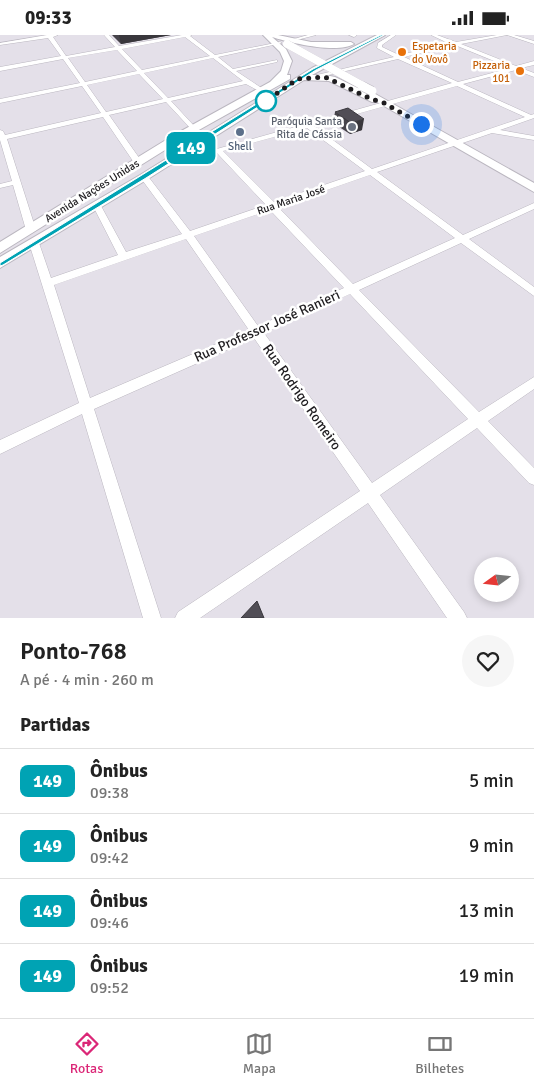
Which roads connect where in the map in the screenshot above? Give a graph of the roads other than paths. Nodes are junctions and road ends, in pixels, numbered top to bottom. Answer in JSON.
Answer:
{"nodes":[{"id":1,"x":58,"y":35,"type":"edge"},
{"id":2,"x":106,"y":35,"type":"edge"},
{"id":3,"x":187,"y":35,"type":"edge"},
{"id":4,"x":264,"y":35,"type":"edge"},
{"id":5,"x":271,"y":35,"type":"edge"},
{"id":6,"x":314,"y":35,"type":"edge"},
{"id":7,"x":394,"y":35,"type":"edge"},
{"id":8,"x":433,"y":35,"type":"edge"},
{"id":9,"x":505,"y":35,"type":"edge"},
{"id":10,"x":509,"y":35,"type":"edge"},
{"id":11,"x":49,"y":36,"type":"edge"},
{"id":12,"x":352,"y":38,"type":"edge"},
{"id":13,"x":374,"y":39,"type":"edge"},
{"id":14,"x":283,"y":43,"type":"junction"},
{"id":15,"x":534,"y":43,"type":"edge"},
{"id":16,"x":0,"y":44,"type":"edge"},
{"id":17,"x":455,"y":44,"type":"junction"},
{"id":18,"x":119,"y":49,"type":"junction"},
{"id":19,"x":215,"y":57,"type":"junction"},
{"id":20,"x":399,"y":57,"type":"junction"},
{"id":21,"x":66,"y":58,"type":"junction"},
{"id":22,"x":334,"y":60,"type":"junction"},
{"id":23,"x":274,"y":61,"type":"dead end"},
{"id":24,"x":534,"y":63,"type":"edge"},
{"id":25,"x":517,"y":68,"type":"junction"},
{"id":26,"x":0,"y":69,"type":"edge"},
{"id":27,"x":347,"y":69,"type":"junction"},
{"id":28,"x":234,"y":71,"type":"junction"},
{"id":29,"x":143,"y":73,"type":"junction"},
{"id":30,"x":534,"y":75,"type":"edge"},
{"id":31,"x":311,"y":77,"type":"junction"},
{"id":32,"x":298,"y":79,"type":"junction"},
{"id":33,"x":247,"y":82,"type":"junction"},
{"id":34,"x":272,"y":84,"type":"junction"},
{"id":35,"x":458,"y":84,"type":"junction"},
{"id":36,"x":83,"y":85,"type":"junction"},
{"id":37,"x":260,"y":90,"type":"junction"},
{"id":38,"x":169,"y":100,"type":"junction"},
{"id":39,"x":0,"y":101,"type":"edge"},
{"id":40,"x":387,"y":103,"type":"junction"},
{"id":41,"x":105,"y":115,"type":"junction"},
{"id":42,"x":532,"y":117,"type":"edge"},
{"id":43,"x":213,"y":119,"type":"junction"},
{"id":44,"x":308,"y":125,"type":"junction"},
{"id":45,"x":194,"y":129,"type":"junction"},
{"id":46,"x":222,"y":129,"type":"junction"},
{"id":47,"x":491,"y":131,"type":"junction"},
{"id":48,"x":1,"y":135,"type":"edge"},
{"id":49,"x":534,"y":138,"type":"edge"},
{"id":50,"x":178,"y":139,"type":"junction"},
{"id":51,"x":458,"y":142,"type":"junction"},
{"id":52,"x":193,"y":146,"type":"junction"},
{"id":53,"x":219,"y":151,"type":"junction"},
{"id":54,"x":138,"y":162,"type":"junction"},
{"id":55,"x":160,"y":166,"type":"junction"},
{"id":56,"x":370,"y":172,"type":"junction"},
{"id":57,"x":144,"y":177,"type":"junction"},
{"id":58,"x":16,"y":182,"type":"junction"},
{"id":59,"x":534,"y":182,"type":"edge"},
{"id":60,"x":0,"y":186,"type":"edge"},
{"id":61,"x":534,"y":188,"type":"edge"},
{"id":62,"x":96,"y":204,"type":"junction"},
{"id":63,"x":534,"y":205,"type":"edge"},
{"id":64,"x":272,"y":206,"type":"junction"},
{"id":65,"x":188,"y":235,"type":"junction"},
{"id":66,"x":32,"y":237,"type":"junction"},
{"id":67,"x":461,"y":238,"type":"junction"},
{"id":68,"x":0,"y":248,"type":"edge"},
{"id":69,"x":124,"y":257,"type":"junction"},
{"id":70,"x":0,"y":263,"type":"edge"},
{"id":71,"x":48,"y":283,"type":"junction"},
{"id":72,"x":350,"y":289,"type":"junction"},
{"id":73,"x":534,"y":292,"type":"edge"},
{"id":74,"x":256,"y":332,"type":"junction"},
{"id":75,"x":534,"y":381,"type":"edge"},
{"id":76,"x":86,"y":406,"type":"junction"},
{"id":77,"x":478,"y":420,"type":"junction"},
{"id":78,"x":0,"y":447,"type":"edge"},
{"id":79,"x":534,"y":478,"type":"edge"},
{"id":80,"x":369,"y":492,"type":"junction"},
{"id":81,"x":152,"y":618,"type":"edge"},
{"id":82,"x":184,"y":618,"type":"edge"},
{"id":83,"x":458,"y":618,"type":"edge"}],
"edges":[{"from":1,"to":11,"type":"street"},
{"from":2,"to":18,"type":"street"},
{"from":3,"to":18,"type":"street"},
{"from":3,"to":19,"type":"street"},
{"from":4,"to":14,"type":"main road"},
{"from":5,"to":14,"type":"main road"},
{"from":6,"to":14,"type":"street"},
{"from":7,"to":13,"type":"main road"},
{"from":7,"to":13,"type":"street","name":"Avenida Nações Unidas"},
{"from":8,"to":17,"type":"street"},
{"from":9,"to":17,"type":"street"},
{"from":10,"to":15,"type":"street"},
{"from":11,"to":16,"type":"street"},
{"from":11,"to":21,"type":"street"},
{"from":12,"to":13,"type":"main road","name":"Avenida Nações Unidas"},
{"from":12,"to":14,"type":"main road"},
{"from":12,"to":34,"type":"main road","name":"Avenida Nações Unidas"},
{"from":13,"to":20,"type":"street"},
{"from":13,"to":22,"type":"main road","name":"Avenida Nações Unidas"},
{"from":14,"to":19,"type":"street"},
{"from":14,"to":34,"type":"main road"},
{"from":14,"to":40,"type":"main road","bridge":true},
{"from":17,"to":20,"type":"street"},
{"from":17,"to":25,"type":"street"},
{"from":18,"to":21,"type":"street"},
{"from":18,"to":29,"type":"street"},
{"from":19,"to":28,"type":"street"},
{"from":19,"to":29,"type":"street"},
{"from":20,"to":27,"type":"street"},
{"from":20,"to":35,"type":"street"},
{"from":21,"to":26,"type":"street"},
{"from":21,"to":36,"type":"street"},
{"from":22,"to":27,"type":"main road"},
{"from":22,"to":32,"type":"main road","name":"Avenida Nações Unidas"},
{"from":23,"to":28,"type":"street"},
{"from":24,"to":25,"type":"street"},
{"from":25,"to":30,"type":"street"},
{"from":25,"to":35,"type":"street"},
{"from":27,"to":31,"type":"street"},
{"from":28,"to":33,"type":"street"},
{"from":29,"to":36,"type":"street"},
{"from":29,"to":38,"type":"street"},
{"from":31,"to":32,"type":"main road"},
{"from":31,"to":40,"type":"main road"},
{"from":32,"to":46,"type":"main road","name":"Avenida Nações Unidas"},
{"from":33,"to":37,"type":"street"},
{"from":33,"to":38,"type":"street"},
{"from":34,"to":37,"type":"main road","name":"Avenida Nações Unidas"},
{"from":35,"to":40,"type":"street"},
{"from":35,"to":42,"type":"street"},
{"from":36,"to":39,"type":"street"},
{"from":36,"to":41,"type":"street"},
{"from":37,"to":43,"type":"main road","name":"Avenida Nações Unidas"},
{"from":38,"to":41,"type":"street"},
{"from":38,"to":45,"type":"street"},
{"from":40,"to":44,"type":"street"},
{"from":40,"to":51,"type":"main road"},
{"from":41,"to":48,"type":"street"},
{"from":41,"to":54,"type":"street"},
{"from":42,"to":47,"type":"street","name":"Rua Maria José"},
{"from":43,"to":45,"type":"main road","name":"Avenida Nações Unidas"},
{"from":43,"to":46,"type":"main road"},
{"from":44,"to":53,"type":"street"},
{"from":44,"to":56,"type":"street"},
{"from":45,"to":50,"type":"main road","name":"Avenida Nações Unidas"},
{"from":46,"to":52,"type":"main road","name":"Avenida Nações Unidas"},
{"from":47,"to":49,"type":"street"},
{"from":47,"to":51,"type":"street","name":"Rua Maria José"},
{"from":48,"to":58,"type":"street"},
{"from":50,"to":52,"type":"main road"},
{"from":50,"to":54,"type":"main road","name":"Avenida Nações Unidas"},
{"from":51,"to":56,"type":"street","name":"Rua Maria José"},
{"from":51,"to":59,"type":"main road"},
{"from":51,"to":61,"type":"main road"},
{"from":52,"to":55,"type":"main road","name":"Avenida Nações Unidas"},
{"from":53,"to":55,"type":"street"},
{"from":53,"to":64,"type":"street"},
{"from":54,"to":66,"type":"main road","name":"Avenida Nações Unidas"},
{"from":55,"to":57,"type":"main road","name":"Avenida Nações Unidas"},
{"from":56,"to":64,"type":"street","name":"Rua Maria José"},
{"from":56,"to":67,"type":"street"},
{"from":57,"to":62,"type":"main road","name":"Avenida Nações Unidas"},
{"from":57,"to":65,"type":"street","name":"Rua Rodrigo Romeiro"},
{"from":58,"to":60,"type":"street"},
{"from":58,"to":66,"type":"street"},
{"from":62,"to":66,"type":"main road","name":"Avenida Nações Unidas"},
{"from":62,"to":69,"type":"street"},
{"from":63,"to":67,"type":"street","name":"Rua Professor José Ranieri"},
{"from":64,"to":65,"type":"street","name":"Rua Maria José"},
{"from":64,"to":72,"type":"street"},
{"from":65,"to":69,"type":"street","name":"Rua Maria José"},
{"from":65,"to":74,"type":"street","name":"Rua Rodrigo Romeiro"},
{"from":66,"to":68,"type":"main road","name":"Avenida Nações Unidas"},
{"from":66,"to":70,"type":"main road","name":"Avenida Nações Unidas"},
{"from":66,"to":71,"type":"street"},
{"from":67,"to":72,"type":"street","name":"Rua Professor José Ranieri"},
{"from":67,"to":73,"type":"street"},
{"from":69,"to":71,"type":"street","name":"Rua Maria José"},
{"from":71,"to":76,"type":"street"},
{"from":72,"to":74,"type":"street","name":"Rua Professor José Ranieri"},
{"from":72,"to":77,"type":"street"},
{"from":74,"to":76,"type":"street","name":"Rua Professor José Ranieri"},
{"from":74,"to":80,"type":"street","name":"Rua Rodrigo Romeiro"},
{"from":75,"to":77,"type":"street"},
{"from":76,"to":78,"type":"street","name":"Rua Professor José Ranieri"},
{"from":76,"to":81,"type":"street"},
{"from":77,"to":79,"type":"street"},
{"from":77,"to":80,"type":"street"},
{"from":80,"to":82,"type":"street"},
{"from":80,"to":83,"type":"street","name":"Rua Rodrigo Romeiro"}]}
